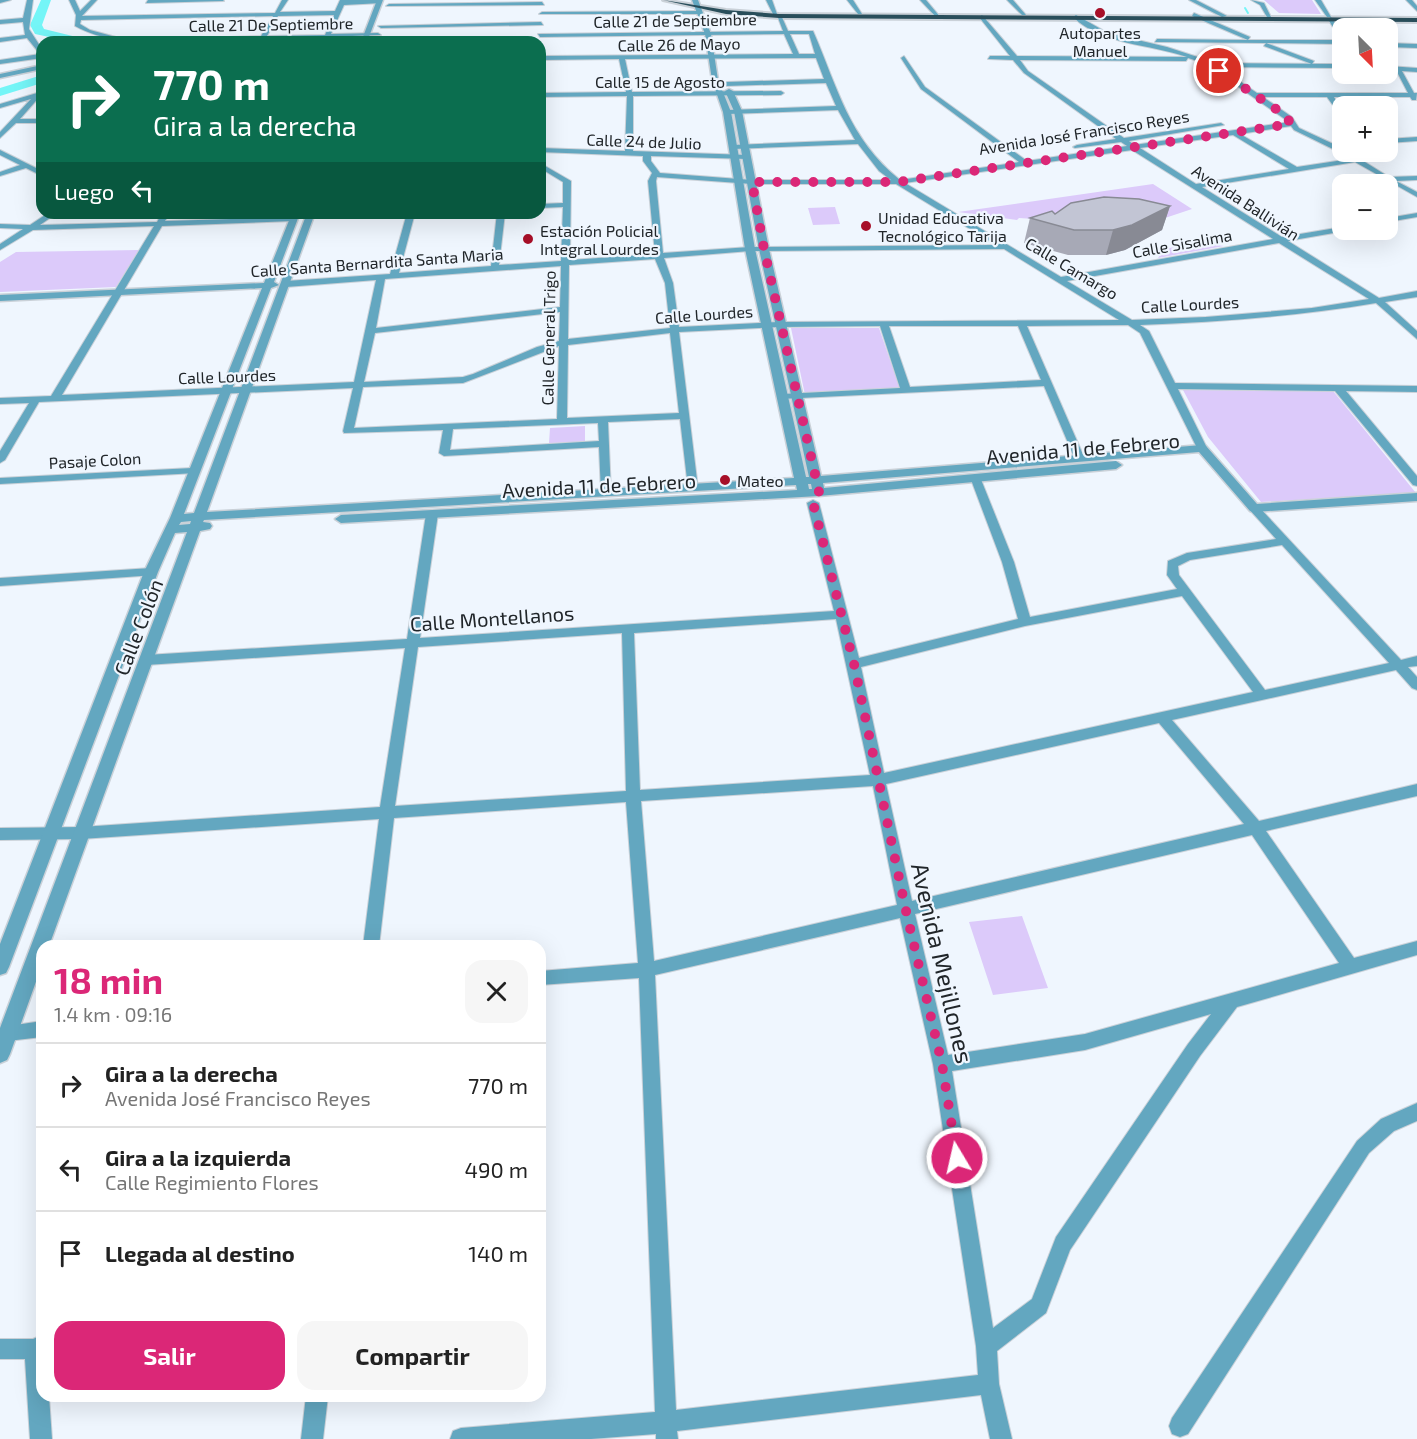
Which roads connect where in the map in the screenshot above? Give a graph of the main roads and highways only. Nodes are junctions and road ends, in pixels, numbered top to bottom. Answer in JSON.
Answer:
{"nodes":[{"id":1,"x":666,"y":0,"type":"edge"},
{"id":2,"x":685,"y":0,"type":"edge"},
{"id":3,"x":696,"y":5,"type":"edge"},
{"id":4,"x":777,"y":15,"type":"junction"},
{"id":5,"x":937,"y":15,"type":"junction"},
{"id":6,"x":1196,"y":17,"type":"junction"},
{"id":7,"x":1249,"y":18,"type":"junction"},
{"id":8,"x":1330,"y":18,"type":"junction"},
{"id":9,"x":1417,"y":19,"type":"edge"}],
"edges":[{"from":1,"to":3,"type":"highway"},
{"from":2,"to":3,"type":"highway"},
{"from":3,"to":4,"type":"highway"},
{"from":4,"to":5,"type":"highway"},
{"from":4,"to":5,"type":"highway"},
{"from":5,"to":6,"type":"highway"},
{"from":5,"to":6,"type":"highway"},
{"from":6,"to":7,"type":"highway"},
{"from":6,"to":7,"type":"highway"},
{"from":7,"to":8,"type":"highway"},
{"from":7,"to":8,"type":"highway"},
{"from":8,"to":9,"type":"highway"}]}
